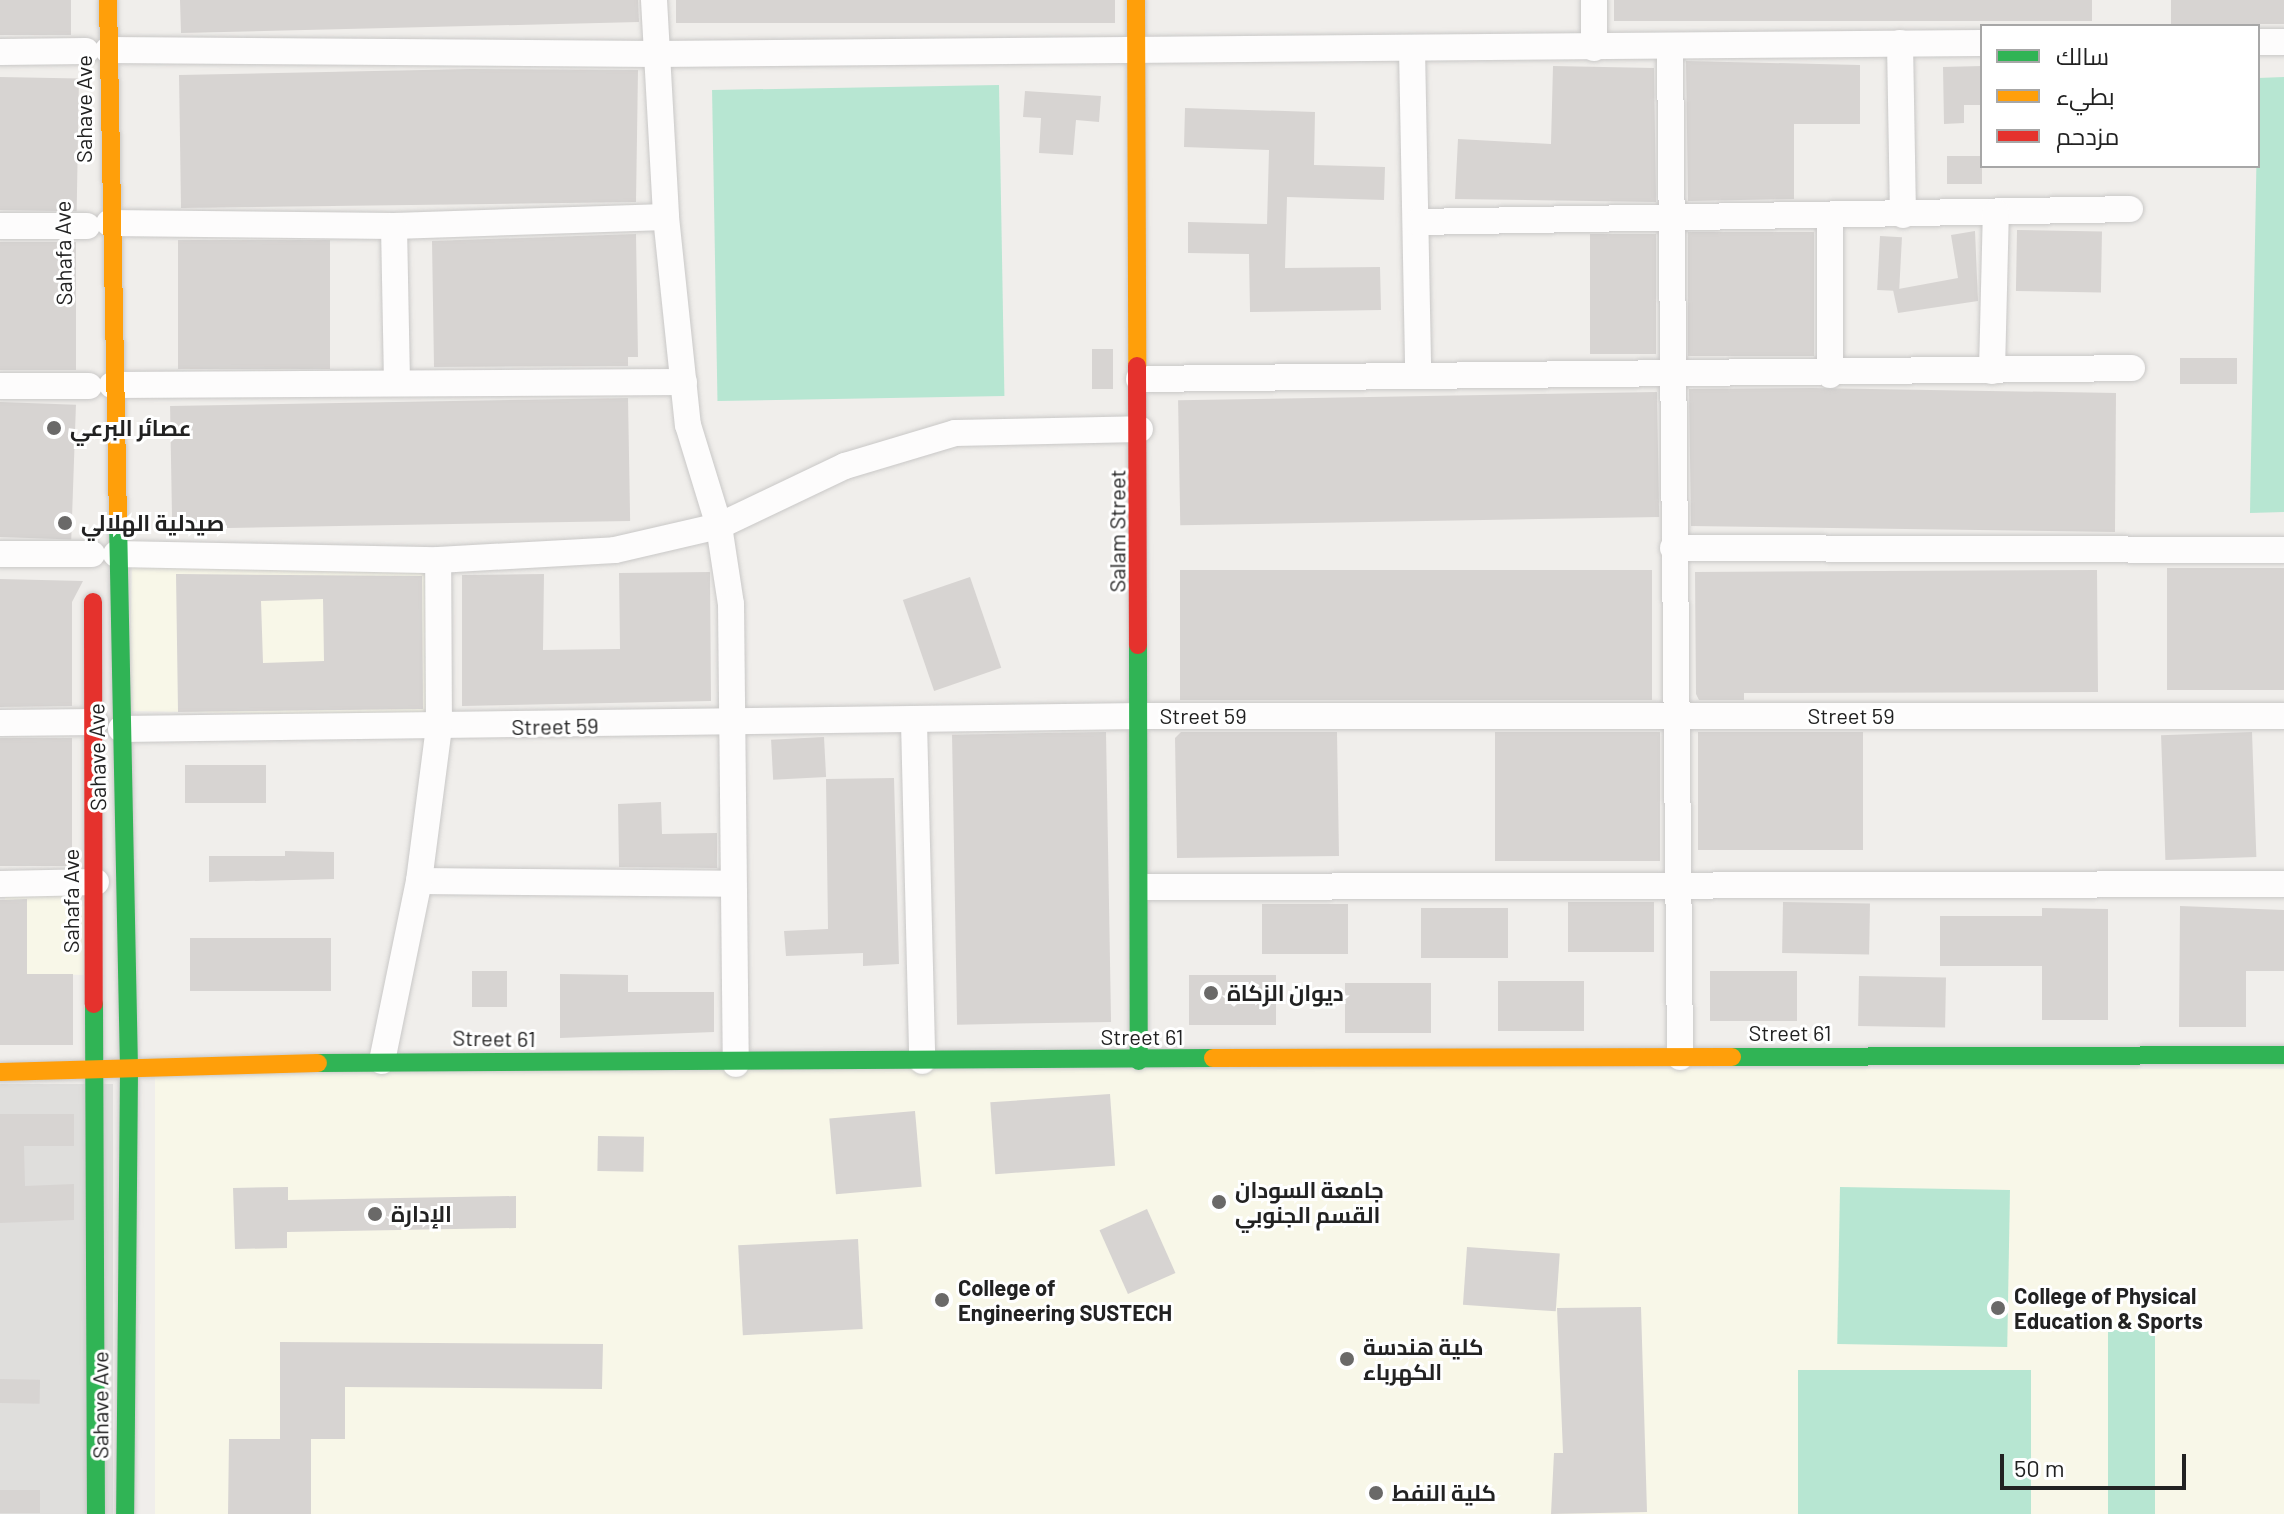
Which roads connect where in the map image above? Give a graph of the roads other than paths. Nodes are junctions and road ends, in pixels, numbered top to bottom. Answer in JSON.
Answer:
{"nodes":[{"id":1,"x":108,"y":0,"type":"edge"},
{"id":2,"x":654,"y":0,"type":"edge"},
{"id":3,"x":1136,"y":0,"type":"edge"},
{"id":4,"x":1594,"y":0,"type":"edge"},
{"id":5,"x":2260,"y":42,"type":"edge"},
{"id":6,"x":2284,"y":42,"type":"edge"},
{"id":7,"x":1900,"y":43,"type":"junction"},
{"id":8,"x":1980,"y":43,"type":"edge"},
{"id":9,"x":91,"y":48,"type":"junction"},
{"id":10,"x":1594,"y":48,"type":"junction"},
{"id":11,"x":1670,"y":48,"type":"junction"},
{"id":12,"x":1412,"y":49,"type":"junction"},
{"id":13,"x":0,"y":52,"type":"edge"},
{"id":14,"x":1136,"y":52,"type":"junction"},
{"id":15,"x":656,"y":54,"type":"junction"},
{"id":16,"x":2130,"y":209,"type":"dead end"},
{"id":17,"x":1996,"y":212,"type":"junction"},
{"id":18,"x":1830,"y":215,"type":"junction"},
{"id":19,"x":1903,"y":215,"type":"junction"},
{"id":20,"x":1670,"y":216,"type":"junction"},
{"id":21,"x":666,"y":217,"type":"junction"},
{"id":22,"x":1417,"y":222,"type":"junction"},
{"id":23,"x":93,"y":225,"type":"junction"},
{"id":24,"x":0,"y":226,"type":"edge"},
{"id":25,"x":394,"y":226,"type":"junction"},
{"id":26,"x":89,"y":359,"type":"dead end"},
{"id":27,"x":2132,"y":368,"type":"dead end"},
{"id":28,"x":1992,"y":371,"type":"junction"},
{"id":29,"x":1671,"y":374,"type":"junction"},
{"id":30,"x":1418,"y":375,"type":"junction"},
{"id":31,"x":1830,"y":375,"type":"junction"},
{"id":32,"x":1139,"y":379,"type":"junction"},
{"id":33,"x":397,"y":380,"type":"junction"},
{"id":34,"x":684,"y":382,"type":"junction"},
{"id":35,"x":0,"y":386,"type":"edge"},
{"id":36,"x":97,"y":391,"type":"junction"},
{"id":37,"x":1140,"y":429,"type":"junction"},
{"id":38,"x":719,"y":526,"type":"junction"},
{"id":39,"x":1673,"y":548,"type":"junction"},
{"id":40,"x":2284,"y":550,"type":"edge"},
{"id":41,"x":0,"y":554,"type":"edge"},
{"id":42,"x":97,"y":560,"type":"junction"},
{"id":43,"x":438,"y":560,"type":"junction"},
{"id":44,"x":1142,"y":716,"type":"junction"},
{"id":45,"x":1676,"y":716,"type":"junction"},
{"id":46,"x":2284,"y":716,"type":"edge"},
{"id":47,"x":95,"y":722,"type":"junction"},
{"id":48,"x":914,"y":722,"type":"junction"},
{"id":49,"x":0,"y":723,"type":"edge"},
{"id":50,"x":734,"y":724,"type":"junction"},
{"id":51,"x":439,"y":727,"type":"junction"},
{"id":52,"x":121,"y":729,"type":"junction"},
{"id":53,"x":419,"y":881,"type":"junction"},
{"id":54,"x":96,"y":882,"type":"junction"},
{"id":55,"x":0,"y":884,"type":"edge"},
{"id":56,"x":733,"y":884,"type":"junction"},
{"id":57,"x":1676,"y":884,"type":"junction"},
{"id":58,"x":2284,"y":884,"type":"edge"},
{"id":59,"x":1143,"y":887,"type":"junction"},
{"id":60,"x":2284,"y":1055,"type":"edge"},
{"id":61,"x":1680,"y":1057,"type":"junction"},
{"id":62,"x":382,"y":1061,"type":"junction"},
{"id":63,"x":922,"y":1061,"type":"junction"},
{"id":64,"x":1139,"y":1061,"type":"junction"},
{"id":65,"x":736,"y":1064,"type":"junction"},
{"id":66,"x":129,"y":1070,"type":"junction"},
{"id":67,"x":97,"y":1071,"type":"junction"},
{"id":68,"x":0,"y":1072,"type":"edge"},
{"id":69,"x":96,"y":1514,"type":"edge"},
{"id":70,"x":125,"y":1514,"type":"edge"}],
"edges":[{"from":1,"to":9,"type":"street","name":"Sahave Ave"},
{"from":2,"to":15,"type":"street"},
{"from":3,"to":14,"type":"street","name":"Salam Street"},
{"from":4,"to":10,"type":"street"},
{"from":5,"to":6,"type":"street"},
{"from":7,"to":8,"type":"street"},
{"from":7,"to":11,"type":"street"},
{"from":7,"to":19,"type":"street"},
{"from":9,"to":13,"type":"street"},
{"from":9,"to":15,"type":"street"},
{"from":9,"to":23,"type":"street","name":"Sahave Ave"},
{"from":10,"to":11,"type":"street"},
{"from":10,"to":12,"type":"street"},
{"from":11,"to":20,"type":"street"},
{"from":12,"to":14,"type":"street"},
{"from":12,"to":22,"type":"street"},
{"from":14,"to":15,"type":"street"},
{"from":14,"to":32,"type":"street","name":"Salam Street"},
{"from":15,"to":21,"type":"street"},
{"from":16,"to":17,"type":"street"},
{"from":17,"to":19,"type":"street"},
{"from":17,"to":28,"type":"street"},
{"from":18,"to":19,"type":"street"},
{"from":18,"to":20,"type":"street"},
{"from":18,"to":31,"type":"street"},
{"from":20,"to":22,"type":"street"},
{"from":20,"to":29,"type":"street"},
{"from":21,"to":25,"type":"street"},
{"from":21,"to":34,"type":"street"},
{"from":22,"to":30,"type":"street"},
{"from":23,"to":24,"type":"street"},
{"from":23,"to":25,"type":"street"},
{"from":23,"to":36,"type":"street","name":"Sahave Ave"},
{"from":25,"to":33,"type":"street"},
{"from":26,"to":36,"type":"street"},
{"from":27,"to":28,"type":"street"},
{"from":28,"to":31,"type":"street"},
{"from":29,"to":30,"type":"street"},
{"from":29,"to":31,"type":"street"},
{"from":29,"to":39,"type":"street"},
{"from":30,"to":32,"type":"street"},
{"from":32,"to":37,"type":"street","name":"Salam Street"},
{"from":33,"to":34,"type":"street"},
{"from":33,"to":36,"type":"street"},
{"from":34,"to":38,"type":"street"},
{"from":35,"to":36,"type":"street"},
{"from":36,"to":42,"type":"street","name":"Sahave Ave"},
{"from":37,"to":38,"type":"street"},
{"from":37,"to":44,"type":"street","name":"Salam Street"},
{"from":38,"to":43,"type":"street"},
{"from":38,"to":50,"type":"street"},
{"from":39,"to":40,"type":"street"},
{"from":39,"to":45,"type":"street"},
{"from":41,"to":42,"type":"street"},
{"from":42,"to":43,"type":"street"},
{"from":42,"to":47,"type":"street","name":"Sahafa Ave"},
{"from":42,"to":52,"type":"street","name":"Sahave Ave"},
{"from":43,"to":51,"type":"street"},
{"from":44,"to":45,"type":"street","name":"Street 59"},
{"from":44,"to":48,"type":"street","name":"Street 59"},
{"from":44,"to":59,"type":"street","name":"Salam Street"},
{"from":45,"to":46,"type":"street","name":"Street 59"},
{"from":45,"to":57,"type":"street"},
{"from":47,"to":49,"type":"street"},
{"from":47,"to":54,"type":"street","name":"Sahafa Ave"},
{"from":48,"to":50,"type":"street","name":"Street 59"},
{"from":48,"to":63,"type":"street"},
{"from":50,"to":51,"type":"street","name":"Street 59"},
{"from":50,"to":56,"type":"street"},
{"from":51,"to":52,"type":"street","name":"Street 59"},
{"from":51,"to":53,"type":"street"},
{"from":52,"to":66,"type":"street","name":"Sahave Ave"},
{"from":53,"to":56,"type":"street"},
{"from":53,"to":62,"type":"street"},
{"from":54,"to":55,"type":"street"},
{"from":54,"to":67,"type":"street","name":"Sahafa Ave"},
{"from":56,"to":65,"type":"street"},
{"from":57,"to":58,"type":"street"},
{"from":57,"to":59,"type":"street"},
{"from":57,"to":61,"type":"street"},
{"from":59,"to":64,"type":"street","name":"Salam Street"},
{"from":60,"to":61,"type":"street","name":"Street 61"},
{"from":61,"to":64,"type":"street","name":"Street 61"},
{"from":62,"to":65,"type":"street","name":"Street 61"},
{"from":62,"to":66,"type":"street","name":"Street 61"},
{"from":63,"to":64,"type":"street","name":"Street 61"},
{"from":63,"to":65,"type":"street","name":"Street 61"},
{"from":66,"to":67,"type":"street","name":"Street 61"},
{"from":66,"to":70,"type":"street","name":"Sahave Ave"},
{"from":67,"to":68,"type":"street","name":"Street 61"},
{"from":67,"to":69,"type":"street","name":"Sahafa Ave"}]}
